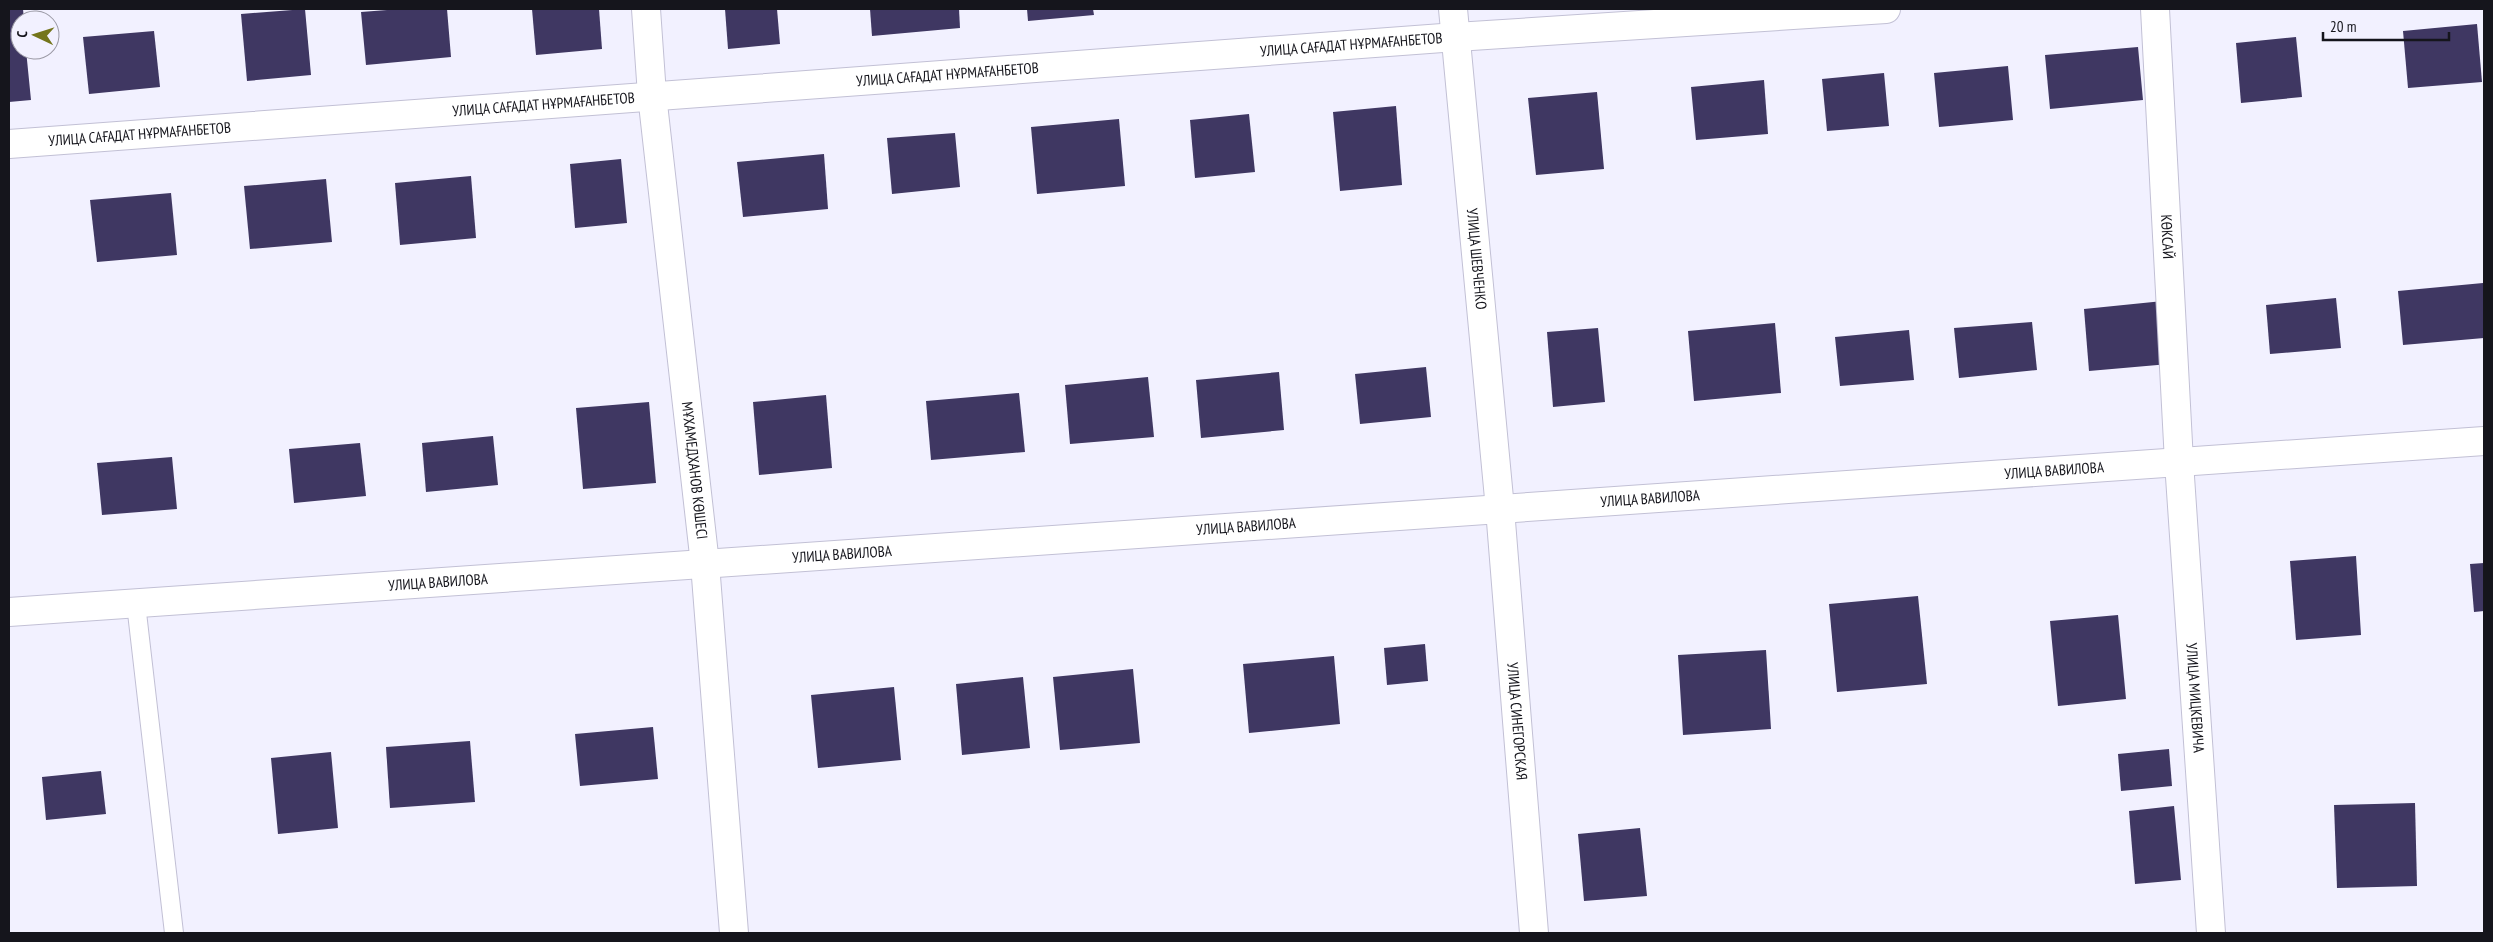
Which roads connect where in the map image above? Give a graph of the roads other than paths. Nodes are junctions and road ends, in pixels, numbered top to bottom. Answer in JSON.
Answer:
{"nodes":[{"id":1,"x":646,"y":9,"type":"edge"},
{"id":2,"x":1453,"y":9,"type":"edge"},
{"id":3,"x":1886,"y":9,"type":"edge"},
{"id":4,"x":2155,"y":9,"type":"edge"},
{"id":5,"x":1456,"y":37,"type":"junction"},
{"id":6,"x":652,"y":95,"type":"junction"},
{"id":7,"x":9,"y":144,"type":"edge"},
{"id":8,"x":2484,"y":441,"type":"edge"},
{"id":9,"x":2179,"y":462,"type":"junction"},
{"id":10,"x":1500,"y":509,"type":"junction"},
{"id":11,"x":705,"y":564,"type":"junction"},
{"id":12,"x":136,"y":604,"type":"junction"},
{"id":13,"x":9,"y":612,"type":"edge"},
{"id":14,"x":174,"y":933,"type":"edge"},
{"id":15,"x":734,"y":933,"type":"edge"},
{"id":16,"x":1534,"y":933,"type":"edge"},
{"id":17,"x":2211,"y":933,"type":"edge"}],
"edges":[{"from":1,"to":6,"type":"street","name":"МҰХАМЕДХАНОВ КӨШЕСІ"},
{"from":2,"to":5,"type":"street","name":"УЛИЦА ШЕВЧЕНКО"},
{"from":3,"to":5,"type":"street","name":"УЛИЦА САҒАДАТ НҰРМАҒАНБЕТОВ"},
{"from":4,"to":9,"type":"street","name":"КӨКСАЙ"},
{"from":5,"to":6,"type":"street","name":"УЛИЦА САҒАДАТ НҰРМАҒАНБЕТОВ"},
{"from":5,"to":10,"type":"street","name":"УЛИЦА ШЕВЧЕНКО"},
{"from":6,"to":7,"type":"street","name":"УЛИЦА САҒАДАТ НҰРМАҒАНБЕТОВ"},
{"from":6,"to":11,"type":"street","name":"МҰХАМЕДХАНОВ КӨШЕСІ"},
{"from":8,"to":9,"type":"street","name":"УЛИЦА ВАВИЛОВА"},
{"from":9,"to":10,"type":"street","name":"УЛИЦА ВАВИЛОВА"},
{"from":9,"to":17,"type":"street","name":"УЛИЦА МИЦКЕВИЧА"},
{"from":10,"to":11,"type":"street","name":"УЛИЦА ВАВИЛОВА"},
{"from":10,"to":16,"type":"street","name":"УЛИЦА СИНЕГОРСКАЯ"},
{"from":11,"to":12,"type":"street","name":"УЛИЦА ВАВИЛОВА"},
{"from":11,"to":15,"type":"street","name":"МҰХАМЕДХАНОВ КӨШЕСІ"},
{"from":12,"to":13,"type":"street","name":"УЛИЦА ВАВИЛОВА"},
{"from":12,"to":14,"type":"lane"}]}
